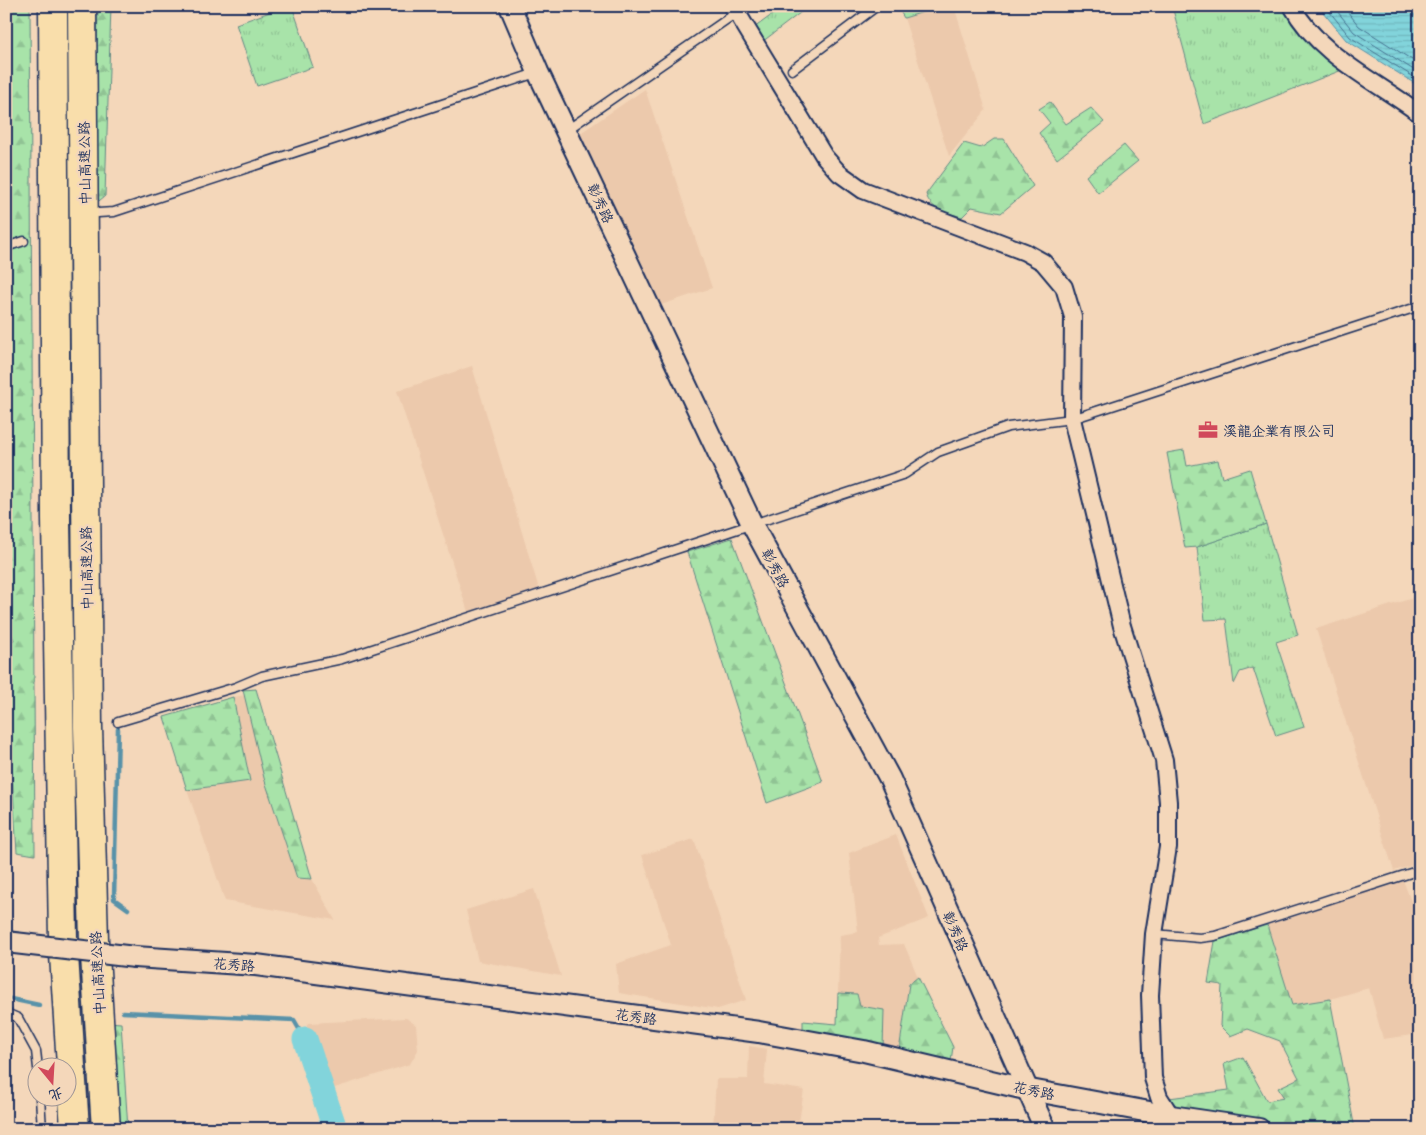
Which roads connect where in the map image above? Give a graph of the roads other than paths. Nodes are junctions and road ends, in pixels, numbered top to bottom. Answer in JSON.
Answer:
{"nodes":[{"id":1,"x":53,"y":6,"type":"edge"},
{"id":2,"x":82,"y":6,"type":"edge"},
{"id":3,"x":510,"y":6,"type":"edge"},
{"id":4,"x":877,"y":6,"type":"edge"},
{"id":5,"x":1292,"y":6,"type":"edge"},
{"id":6,"x":734,"y":10,"type":"edge"},
{"id":7,"x":792,"y":70,"type":"dead end"},
{"id":8,"x":538,"y":72,"type":"junction"},
{"id":9,"x":1420,"y":114,"type":"edge"},
{"id":10,"x":566,"y":131,"type":"junction"},
{"id":11,"x":98,"y":213,"type":"dead end"},
{"id":12,"x":24,"y":241,"type":"dead end"},
{"id":13,"x":6,"y":247,"type":"edge"},
{"id":14,"x":1420,"y":306,"type":"edge"},
{"id":15,"x":1072,"y":419,"type":"junction"},
{"id":16,"x":752,"y":524,"type":"junction"},
{"id":17,"x":118,"y":722,"type":"dead end"},
{"id":18,"x":1420,"y":870,"type":"edge"},
{"id":19,"x":1154,"y":934,"type":"junction"},
{"id":20,"x":6,"y":942,"type":"edge"},
{"id":21,"x":6,"y":1013,"type":"edge"},
{"id":22,"x":37,"y":1058,"type":"edge"},
{"id":23,"x":1026,"y":1089,"type":"junction"},
{"id":24,"x":41,"y":1108,"type":"edge"},
{"id":25,"x":1171,"y":1116,"type":"junction"},
{"id":26,"x":42,"y":1129,"type":"edge"},
{"id":27,"x":75,"y":1129,"type":"edge"},
{"id":28,"x":106,"y":1129,"type":"edge"},
{"id":29,"x":1045,"y":1129,"type":"edge"},
{"id":30,"x":1259,"y":1129,"type":"edge"}],
"edges":[{"from":1,"to":27,"type":"highway","name":"中山高速公路"},
{"from":2,"to":28,"type":"highway","name":"中山高速公路"},
{"from":3,"to":8,"type":"street","name":"彰秀路"},
{"from":4,"to":7,"type":"lane"},
{"from":5,"to":9,"type":"street"},
{"from":6,"to":10,"type":"lane"},
{"from":6,"to":15,"type":"street"},
{"from":8,"to":10,"type":"street","name":"彰秀路"},
{"from":8,"to":11,"type":"lane"},
{"from":10,"to":16,"type":"street","name":"彰秀路"},
{"from":12,"to":13,"type":"lane"},
{"from":14,"to":15,"type":"lane"},
{"from":15,"to":16,"type":"lane"},
{"from":15,"to":19,"type":"street"},
{"from":16,"to":17,"type":"lane"},
{"from":16,"to":23,"type":"street","name":"彰秀路"},
{"from":18,"to":19,"type":"lane"},
{"from":19,"to":25,"type":"street"},
{"from":20,"to":23,"type":"street","name":"花秀路","bridge":true},
{"from":21,"to":22,"type":"lane"},
{"from":23,"to":25,"type":"street","name":"花秀路"},
{"from":23,"to":29,"type":"street","name":"彰秀路"},
{"from":24,"to":26,"type":"lane"},
{"from":25,"to":30,"type":"street","name":"花秀路"}]}
